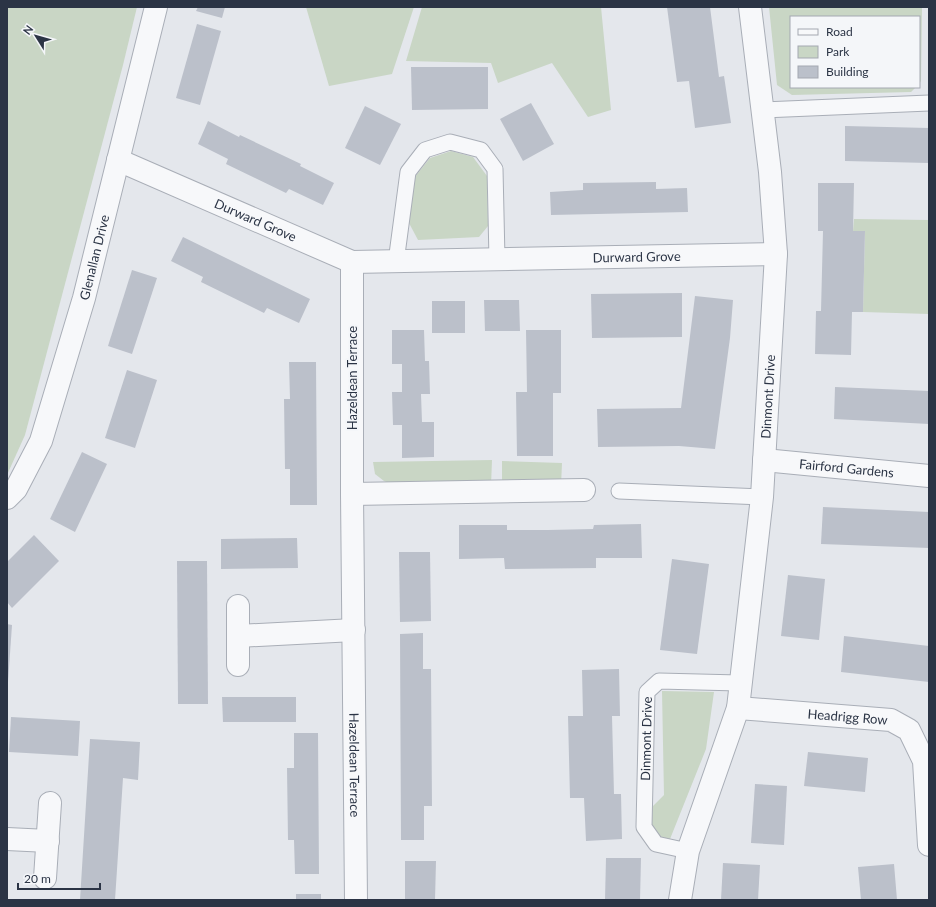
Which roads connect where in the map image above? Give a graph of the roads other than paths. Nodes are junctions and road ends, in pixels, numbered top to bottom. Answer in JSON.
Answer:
{"nodes":[{"id":1,"x":156,"y":7,"type":"edge"},
{"id":2,"x":750,"y":7,"type":"edge"},
{"id":3,"x":929,"y":103,"type":"edge"},
{"id":4,"x":763,"y":110,"type":"junction"},
{"id":5,"x":118,"y":160,"type":"junction"},
{"id":6,"x":776,"y":254,"type":"junction"},
{"id":7,"x":497,"y":258,"type":"junction"},
{"id":8,"x":352,"y":262,"type":"junction"},
{"id":9,"x":396,"y":262,"type":"junction"},
{"id":10,"x":764,"y":460,"type":"junction"},
{"id":11,"x":929,"y":476,"type":"edge"},
{"id":12,"x":584,"y":490,"type":"dead end"},
{"id":13,"x":619,"y":491,"type":"dead end"},
{"id":14,"x":352,"y":494,"type":"junction"},
{"id":15,"x":762,"y":497,"type":"junction"},
{"id":16,"x":7,"y":498,"type":"edge"},
{"id":17,"x":238,"y":606,"type":"dead end"},
{"id":18,"x":354,"y":630,"type":"junction"},
{"id":19,"x":238,"y":636,"type":"junction"},
{"id":20,"x":238,"y":665,"type":"dead end"},
{"id":21,"x":739,"y":683,"type":"junction"},
{"id":22,"x":738,"y":708,"type":"junction"},
{"id":23,"x":50,"y":803,"type":"dead end"},
{"id":24,"x":7,"y":839,"type":"edge"},
{"id":25,"x":48,"y":841,"type":"junction"},
{"id":26,"x":929,"y":845,"type":"edge"},
{"id":27,"x":688,"y":851,"type":"junction"},
{"id":28,"x":45,"y":878,"type":"dead end"},
{"id":29,"x":356,"y":900,"type":"edge"},
{"id":30,"x":680,"y":900,"type":"edge"}],
"edges":[{"from":1,"to":5,"type":"street","name":"Glenallan Drive"},
{"from":2,"to":4,"type":"street","name":"Dinmont Drive"},
{"from":3,"to":4,"type":"lane"},
{"from":4,"to":6,"type":"street","name":"Dinmont Drive"},
{"from":5,"to":8,"type":"street","name":"Durward Grove"},
{"from":5,"to":16,"type":"street","name":"Glenallan Drive"},
{"from":6,"to":7,"type":"street","name":"Durward Grove"},
{"from":6,"to":10,"type":"street","name":"Dinmont Drive"},
{"from":7,"to":9,"type":"street","name":"Durward Grove"},
{"from":7,"to":9,"type":"lane"},
{"from":8,"to":9,"type":"street","name":"Durward Grove"},
{"from":8,"to":14,"type":"street","name":"Hazeldean Terrace"},
{"from":10,"to":11,"type":"street","name":"Fairford Gardens"},
{"from":10,"to":15,"type":"street","name":"Dinmont Drive"},
{"from":12,"to":14,"type":"street"},
{"from":13,"to":15,"type":"lane"},
{"from":14,"to":18,"type":"street","name":"Hazeldean Terrace"},
{"from":15,"to":21,"type":"street","name":"Dinmont Drive"},
{"from":17,"to":19,"type":"street"},
{"from":18,"to":19,"type":"street"},
{"from":18,"to":29,"type":"street","name":"Hazeldean Terrace"},
{"from":19,"to":20,"type":"street"},
{"from":21,"to":22,"type":"street","name":"Dinmont Drive"},
{"from":21,"to":27,"type":"lane","name":"Dinmont Drive"},
{"from":22,"to":26,"type":"street","name":"Headrigg Row"},
{"from":22,"to":27,"type":"street","name":"Dinmont Drive"},
{"from":23,"to":25,"type":"street"},
{"from":24,"to":25,"type":"street"},
{"from":25,"to":28,"type":"street"},
{"from":27,"to":30,"type":"street","name":"Dinmont Drive"}]}
